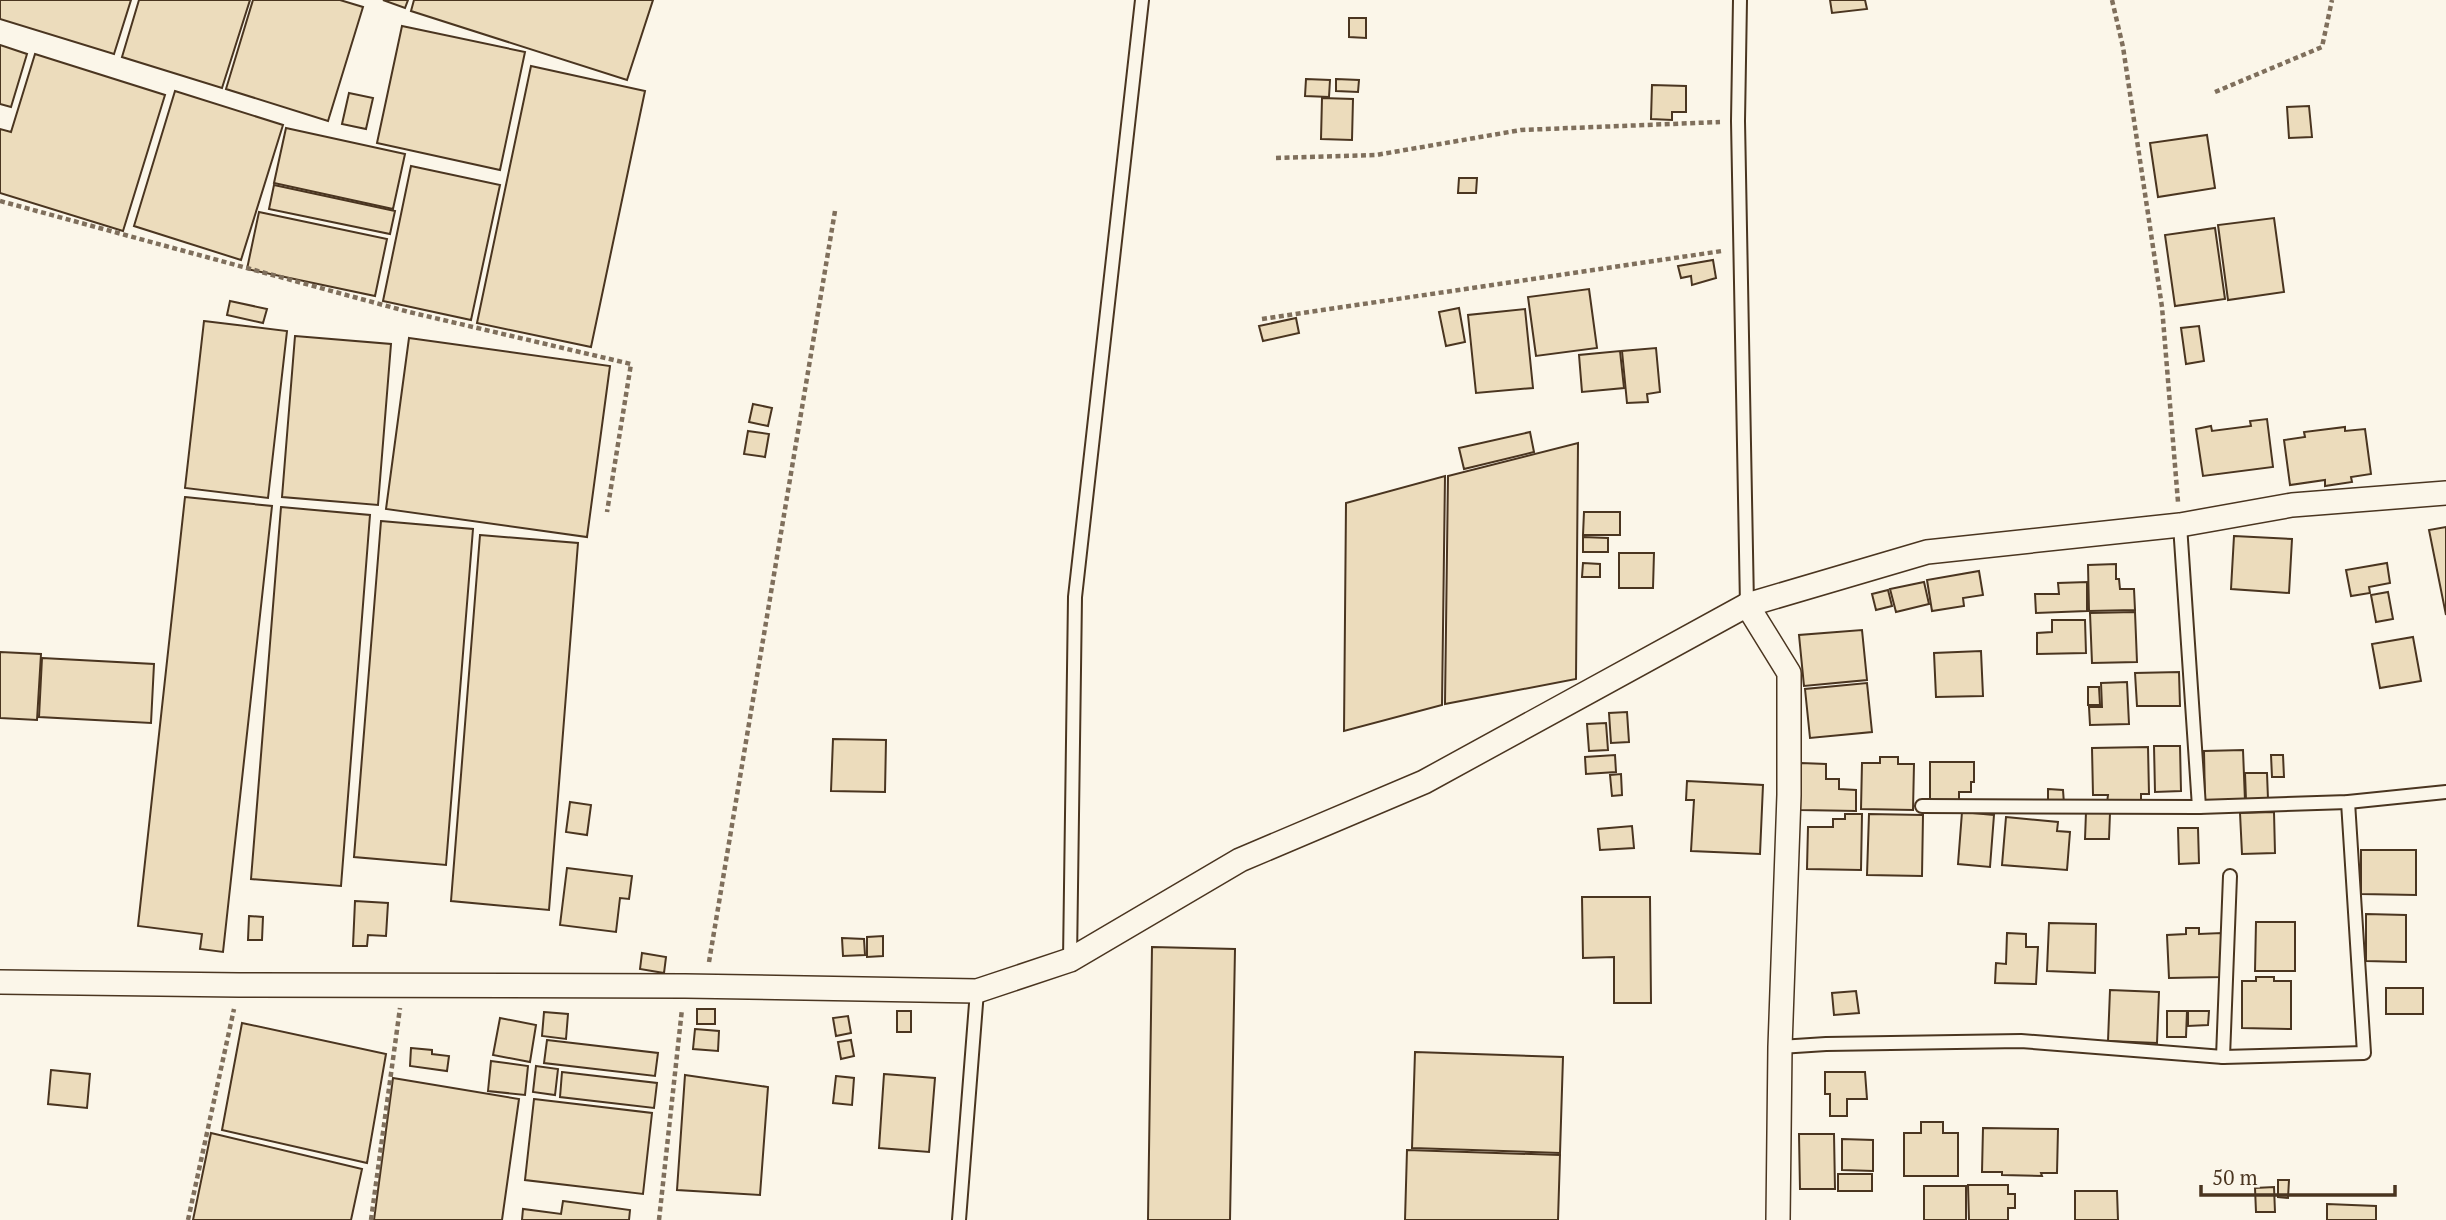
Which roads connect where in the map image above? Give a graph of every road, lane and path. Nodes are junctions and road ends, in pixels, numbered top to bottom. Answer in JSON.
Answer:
{"nodes":[{"id":1,"x":1142,"y":0,"type":"edge"},
{"id":2,"x":1740,"y":0,"type":"edge"},
{"id":3,"x":2112,"y":0,"type":"edge"},
{"id":4,"x":2332,"y":0,"type":"edge"},
{"id":5,"x":2214,"y":92,"type":"dead end"},
{"id":6,"x":1738,"y":121,"type":"junction"},
{"id":7,"x":1276,"y":158,"type":"dead end"},
{"id":8,"x":0,"y":201,"type":"edge"},
{"id":9,"x":835,"y":211,"type":"dead end"},
{"id":10,"x":1740,"y":248,"type":"junction"},
{"id":11,"x":1262,"y":319,"type":"dead end"},
{"id":12,"x":2446,"y":493,"type":"edge"},
{"id":13,"x":607,"y":512,"type":"dead end"},
{"id":14,"x":2180,"y":525,"type":"junction"},
{"id":15,"x":1747,"y":605,"type":"junction"},
{"id":16,"x":2446,"y":792,"type":"edge"},
{"id":17,"x":2348,"y":802,"type":"junction"},
{"id":18,"x":1922,"y":806,"type":"dead end"},
{"id":19,"x":2199,"y":807,"type":"junction"},
{"id":20,"x":2231,"y":876,"type":"dead end"},
{"id":21,"x":1070,"y":960,"type":"junction"},
{"id":22,"x":0,"y":982,"type":"edge"},
{"id":23,"x":239,"y":985,"type":"junction"},
{"id":24,"x":403,"y":986,"type":"junction"},
{"id":25,"x":685,"y":986,"type":"junction"},
{"id":26,"x":977,"y":990,"type":"junction"},
{"id":27,"x":1780,"y":1047,"type":"junction"},
{"id":28,"x":2222,"y":1057,"type":"junction"},
{"id":29,"x":188,"y":1220,"type":"edge"},
{"id":30,"x":371,"y":1220,"type":"edge"},
{"id":31,"x":659,"y":1220,"type":"edge"},
{"id":32,"x":959,"y":1220,"type":"edge"},
{"id":33,"x":1779,"y":1220,"type":"edge"}],
"edges":[{"from":1,"to":21,"type":"lane"},
{"from":2,"to":6,"type":"lane"},
{"from":3,"to":14,"type":"path"},
{"from":4,"to":5,"type":"path"},
{"from":6,"to":7,"type":"path"},
{"from":6,"to":10,"type":"lane"},
{"from":8,"to":13,"type":"path"},
{"from":9,"to":25,"type":"path"},
{"from":10,"to":11,"type":"path"},
{"from":10,"to":15,"type":"lane"},
{"from":12,"to":14,"type":"street"},
{"from":14,"to":15,"type":"street"},
{"from":14,"to":19,"type":"lane"},
{"from":15,"to":21,"type":"street"},
{"from":15,"to":27,"type":"street"},
{"from":16,"to":17,"type":"lane"},
{"from":17,"to":19,"type":"lane"},
{"from":17,"to":28,"type":"lane"},
{"from":18,"to":19,"type":"lane"},
{"from":20,"to":28,"type":"lane"},
{"from":21,"to":26,"type":"street"},
{"from":22,"to":23,"type":"street"},
{"from":23,"to":24,"type":"street"},
{"from":23,"to":29,"type":"path"},
{"from":24,"to":25,"type":"street"},
{"from":24,"to":30,"type":"path"},
{"from":25,"to":26,"type":"street"},
{"from":25,"to":31,"type":"path"},
{"from":26,"to":32,"type":"lane"},
{"from":27,"to":28,"type":"lane"},
{"from":27,"to":33,"type":"street"}]}
